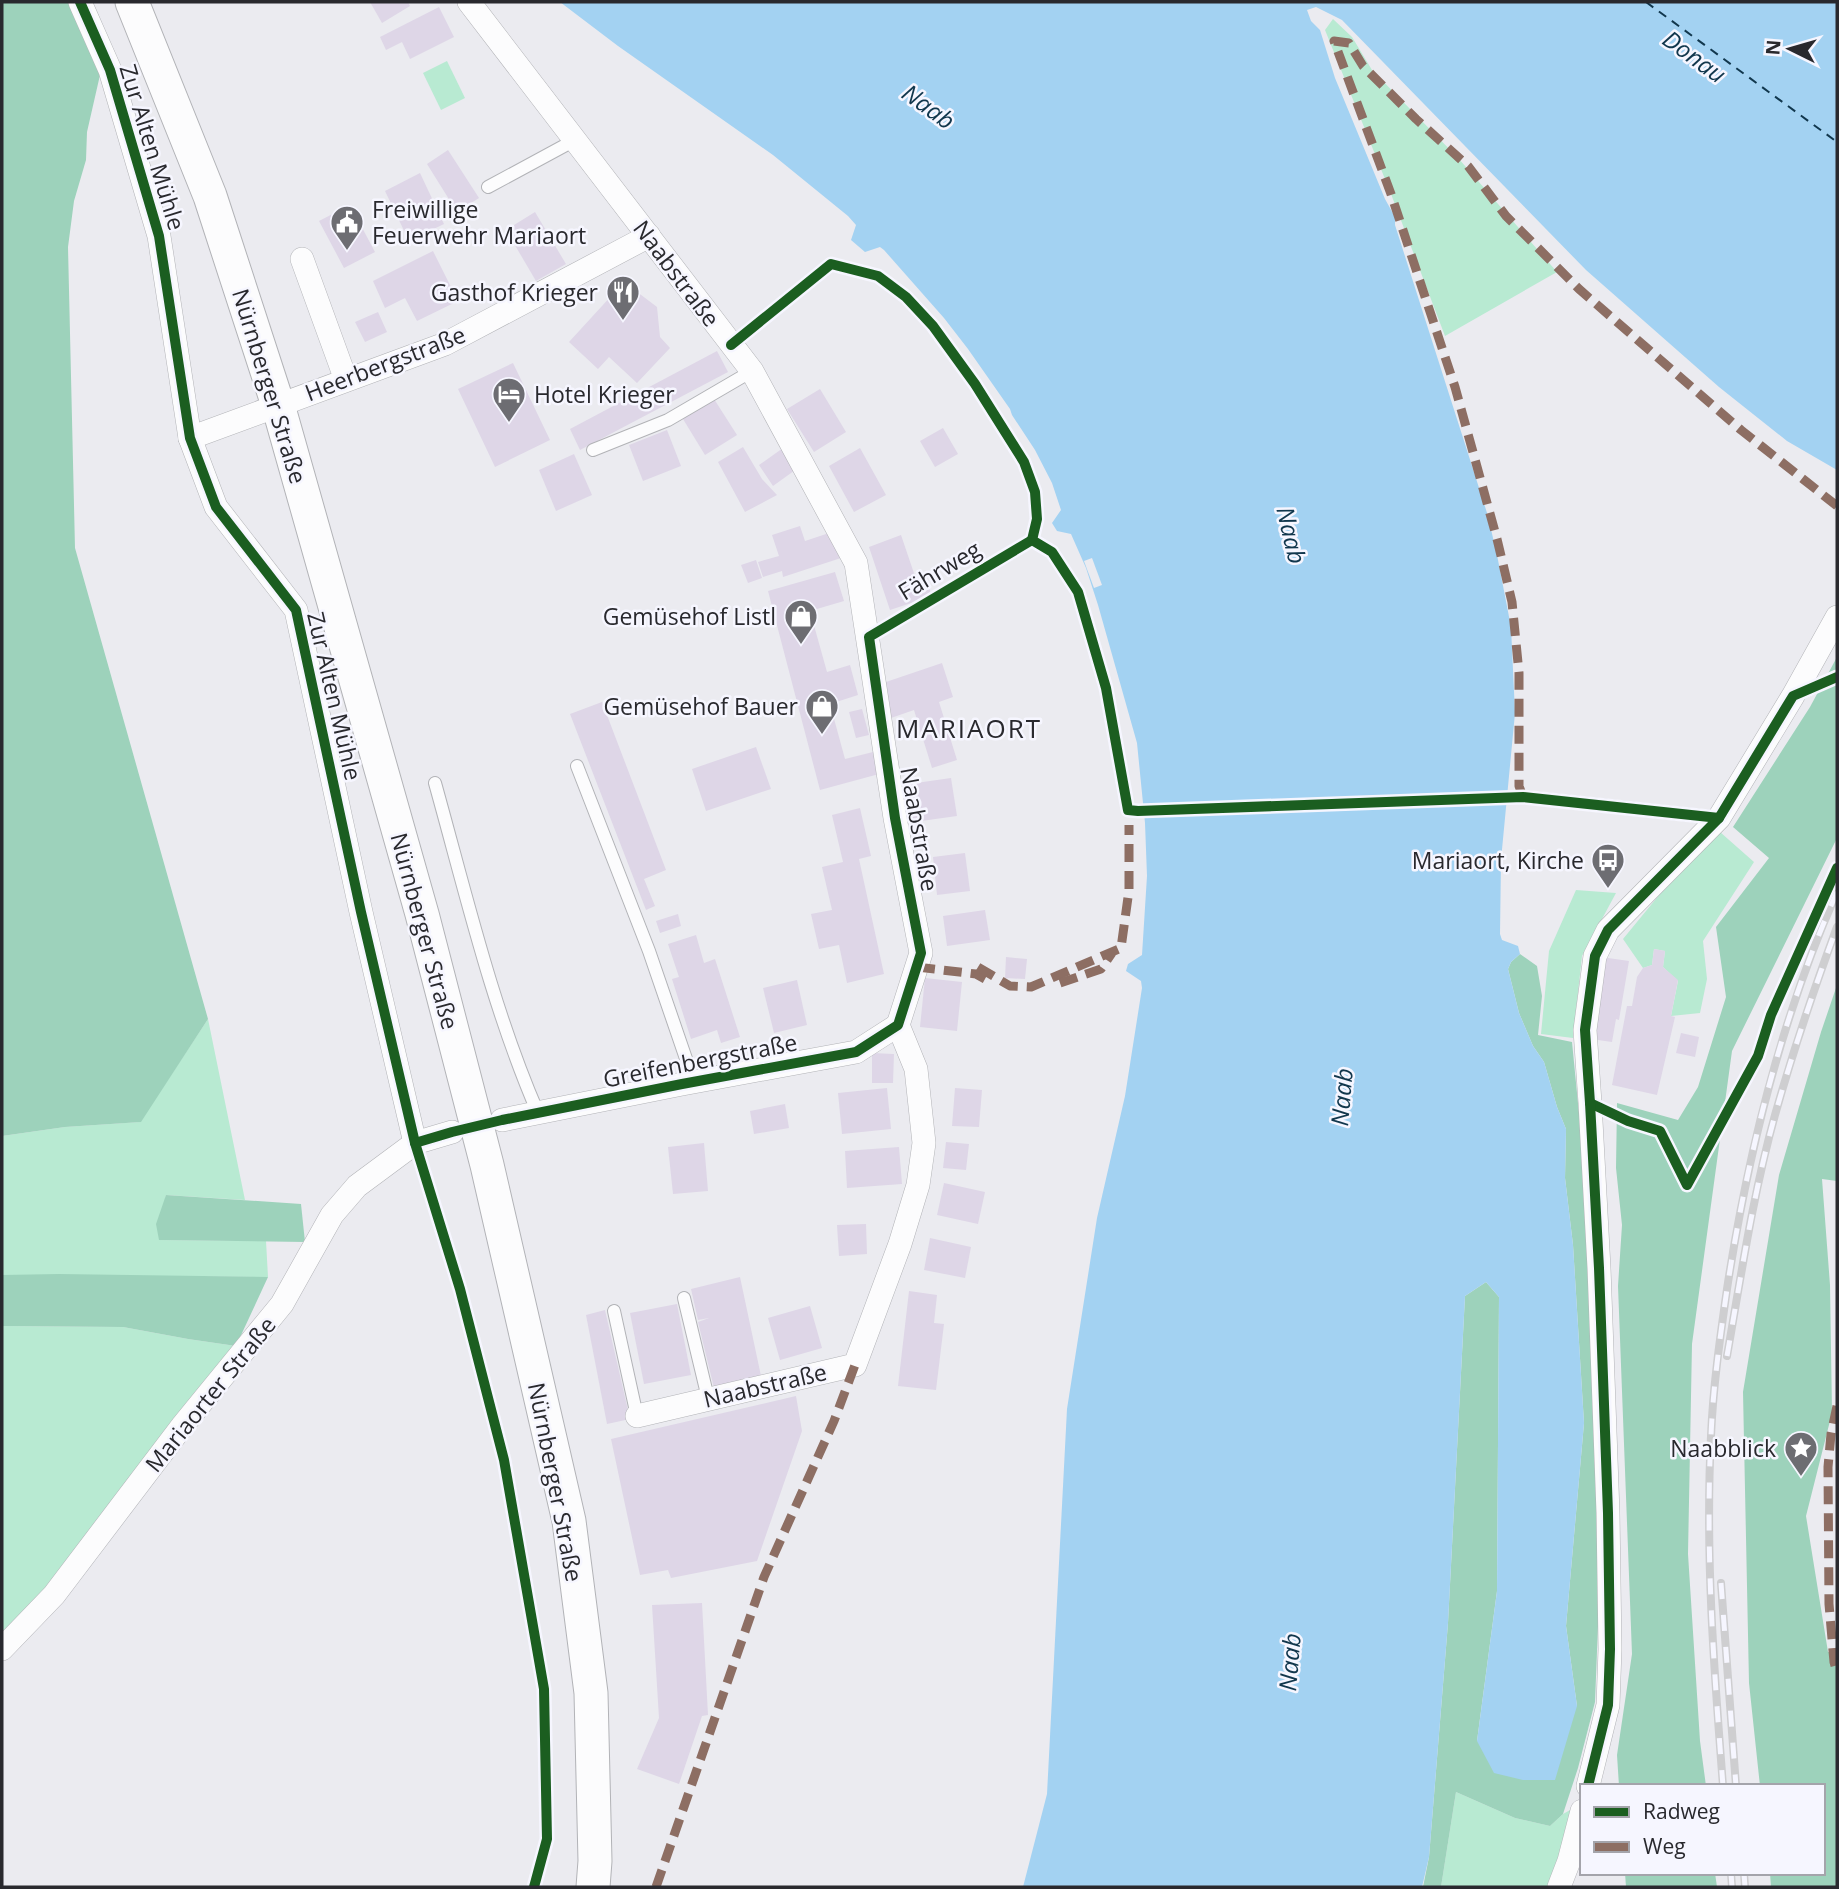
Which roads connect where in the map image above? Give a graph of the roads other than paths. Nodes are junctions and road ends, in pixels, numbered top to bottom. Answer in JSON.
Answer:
{"nodes":[{"id":1,"x":80,"y":2,"type":"edge"},
{"id":2,"x":132,"y":2,"type":"edge"},
{"id":3,"x":469,"y":2,"type":"edge"},
{"id":4,"x":575,"y":140,"type":"junction"},
{"id":5,"x":488,"y":187,"type":"dead end"},
{"id":6,"x":649,"y":236,"type":"junction"},
{"id":7,"x":302,"y":260,"type":"dead end"},
{"id":8,"x":752,"y":371,"type":"junction"},
{"id":9,"x":345,"y":380,"type":"junction"},
{"id":10,"x":278,"y":405,"type":"junction"},
{"id":11,"x":190,"y":438,"type":"junction"},
{"id":12,"x":593,"y":450,"type":"dead end"},
{"id":13,"x":1032,"y":540,"type":"dead end"},
{"id":14,"x":1837,"y":617,"type":"edge"},
{"id":15,"x":869,"y":637,"type":"junction"},
{"id":16,"x":1837,"y":677,"type":"edge"},
{"id":17,"x":1793,"y":696,"type":"junction"},
{"id":18,"x":577,"y":766,"type":"dead end"},
{"id":19,"x":435,"y":783,"type":"dead end"},
{"id":20,"x":1524,"y":797,"type":"dead end"},
{"id":21,"x":1718,"y":818,"type":"junction"},
{"id":22,"x":898,"y":1025,"type":"junction"},
{"id":23,"x":694,"y":1082,"type":"junction"},
{"id":24,"x":538,"y":1113,"type":"junction"},
{"id":25,"x":502,"y":1120,"type":"dead end"},
{"id":26,"x":452,"y":1132,"type":"dead end"},
{"id":27,"x":415,"y":1143,"type":"junction"},
{"id":28,"x":684,"y":1298,"type":"dead end"},
{"id":29,"x":614,"y":1311,"type":"dead end"},
{"id":30,"x":708,"y":1398,"type":"junction"},
{"id":31,"x":637,"y":1416,"type":"joint"},
{"id":32,"x":2,"y":1649,"type":"edge"},
{"id":33,"x":1588,"y":1784,"type":"edge"},
{"id":34,"x":1580,"y":1819,"type":"edge"},
{"id":35,"x":593,"y":1887,"type":"edge"},
{"id":36,"x":1559,"y":1887,"type":"edge"}],
"edges":[{"from":1,"to":11,"type":"street","name":"Zur Alten Mühle"},
{"from":2,"to":10,"type":"main road","name":"Nürnberger Straße"},
{"from":3,"to":4,"type":"street","name":"Naabstraße"},
{"from":4,"to":5,"type":"lane"},
{"from":4,"to":6,"type":"street","name":"Naabstraße"},
{"from":6,"to":8,"type":"street","name":"Naabstraße"},
{"from":6,"to":9,"type":"street","name":"Heerbergstraße"},
{"from":7,"to":9,"type":"street"},
{"from":8,"to":12,"type":"lane"},
{"from":8,"to":15,"type":"street","name":"Naabstraße"},
{"from":9,"to":10,"type":"street","name":"Heerbergstraße"},
{"from":10,"to":11,"type":"street","name":"Heerbergstraße"},
{"from":10,"to":35,"type":"main road","name":"Nürnberger Straße"},
{"from":11,"to":27,"type":"street","name":"Zur Alten Mühle"},
{"from":13,"to":15,"type":"lane","name":"Fährweg"},
{"from":14,"to":17,"type":"street"},
{"from":15,"to":22,"type":"street","name":"Naabstraße"},
{"from":16,"to":17,"type":"lane"},
{"from":17,"to":21,"type":"street"},
{"from":18,"to":23,"type":"lane"},
{"from":19,"to":24,"type":"lane"},
{"from":20,"to":21,"type":"lane"},
{"from":21,"to":33,"type":"street"},
{"from":22,"to":23,"type":"street","name":"Greifenbergstraße"},
{"from":22,"to":30,"type":"street","name":"Naabstraße"},
{"from":23,"to":24,"type":"street","name":"Greifenbergstraße"},
{"from":24,"to":25,"type":"street","name":"Greifenbergstraße"},
{"from":26,"to":27,"type":"street"},
{"from":27,"to":32,"type":"street","name":"Mariaorter Straße"},
{"from":28,"to":30,"type":"lane"},
{"from":29,"to":31,"type":"lane"},
{"from":30,"to":31,"type":"street","name":"Naabstraße"},
{"from":34,"to":36,"type":"street"}]}
